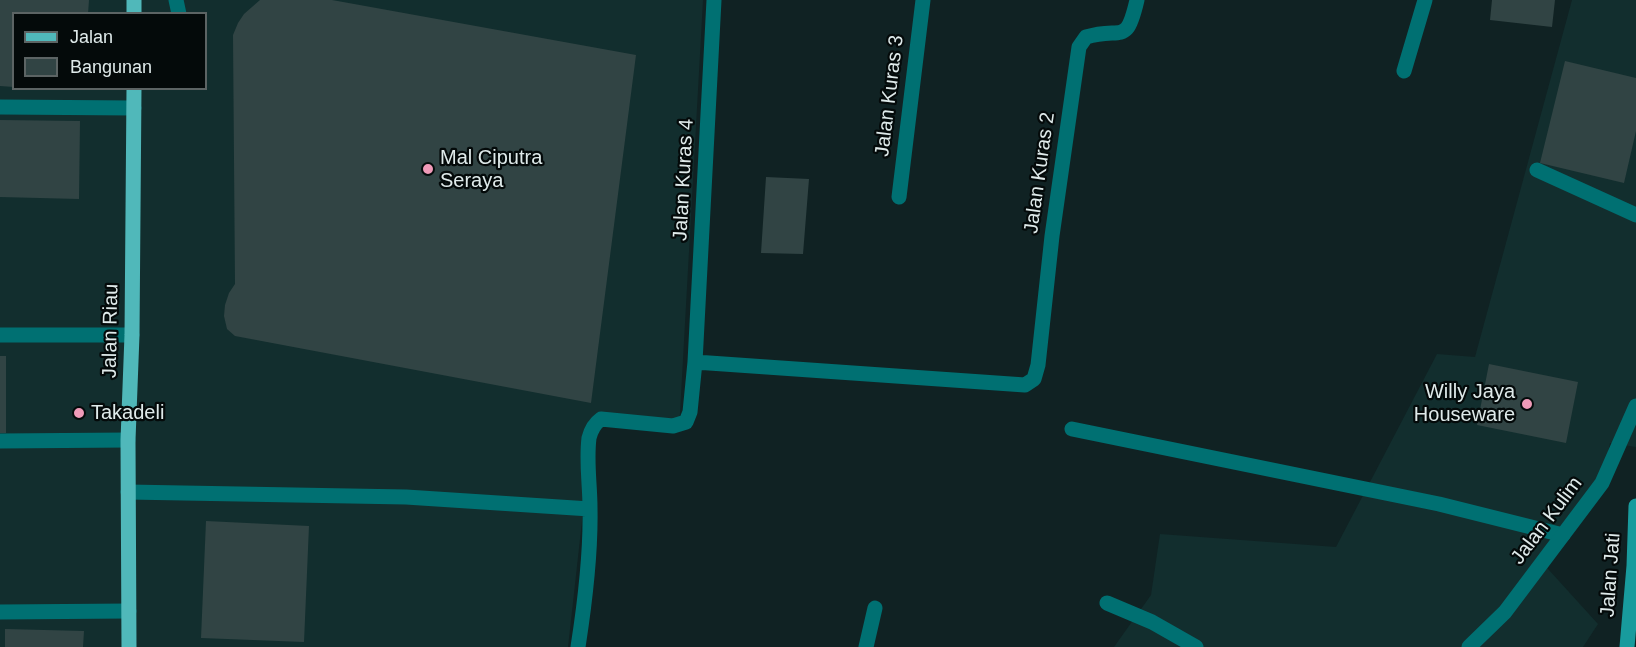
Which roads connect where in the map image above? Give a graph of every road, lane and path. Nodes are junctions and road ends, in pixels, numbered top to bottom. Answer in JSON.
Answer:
{"nodes":[{"id":1,"x":714,"y":0,"type":"edge"},
{"id":2,"x":923,"y":0,"type":"edge"},
{"id":3,"x":1137,"y":0,"type":"edge"},
{"id":4,"x":1425,"y":0,"type":"edge"},
{"id":5,"x":1404,"y":71,"type":"dead end"},
{"id":6,"x":134,"y":90,"type":"edge"},
{"id":7,"x":0,"y":107,"type":"edge"},
{"id":8,"x":134,"y":108,"type":"junction"},
{"id":9,"x":1537,"y":170,"type":"dead end"},
{"id":10,"x":899,"y":197,"type":"dead end"},
{"id":11,"x":1636,"y":215,"type":"edge"},
{"id":12,"x":0,"y":335,"type":"edge"},
{"id":13,"x":132,"y":335,"type":"junction"},
{"id":14,"x":695,"y":362,"type":"junction"},
{"id":15,"x":1636,"y":406,"type":"edge"},
{"id":16,"x":1072,"y":429,"type":"dead end"},
{"id":17,"x":128,"y":440,"type":"junction"},
{"id":18,"x":0,"y":441,"type":"edge"},
{"id":19,"x":128,"y":492,"type":"junction"},
{"id":20,"x":1636,"y":506,"type":"edge"},
{"id":21,"x":590,"y":509,"type":"junction"},
{"id":22,"x":1563,"y":535,"type":"junction"},
{"id":23,"x":1107,"y":603,"type":"dead end"},
{"id":24,"x":874,"y":608,"type":"dead end"},
{"id":25,"x":129,"y":611,"type":"junction"},
{"id":26,"x":0,"y":612,"type":"edge"},
{"id":27,"x":129,"y":647,"type":"edge"},
{"id":28,"x":578,"y":647,"type":"edge"},
{"id":29,"x":866,"y":647,"type":"edge"},
{"id":30,"x":1196,"y":647,"type":"edge"},
{"id":31,"x":1469,"y":647,"type":"edge"},
{"id":32,"x":1627,"y":647,"type":"edge"}],
"edges":[{"from":1,"to":14,"type":"street","name":"Jalan Kuras 4"},
{"from":2,"to":10,"type":"street","name":"Jalan Kuras 3"},
{"from":3,"to":14,"type":"street","name":"Jalan Kuras 2"},
{"from":4,"to":5,"type":"street"},
{"from":6,"to":8,"type":"main road","name":"Jalan Riau"},
{"from":7,"to":8,"type":"street"},
{"from":8,"to":13,"type":"main road","name":"Jalan Riau"},
{"from":9,"to":11,"type":"street"},
{"from":12,"to":13,"type":"street"},
{"from":13,"to":17,"type":"main road","name":"Jalan Riau"},
{"from":14,"to":21,"type":"street","name":"Jalan Kuras 4"},
{"from":15,"to":22,"type":"street","name":"Jalan Kulim"},
{"from":16,"to":22,"type":"street"},
{"from":17,"to":18,"type":"street"},
{"from":17,"to":19,"type":"main road","name":"Jalan Riau"},
{"from":19,"to":21,"type":"street"},
{"from":19,"to":25,"type":"main road","name":"Jalan Riau"},
{"from":20,"to":32,"type":"main road","name":"Jalan Jati"},
{"from":21,"to":28,"type":"street"},
{"from":22,"to":31,"type":"street","name":"Jalan Kulim"},
{"from":23,"to":30,"type":"street"},
{"from":24,"to":29,"type":"street"},
{"from":25,"to":26,"type":"street"},
{"from":25,"to":27,"type":"main road","name":"Jalan Riau"}]}
